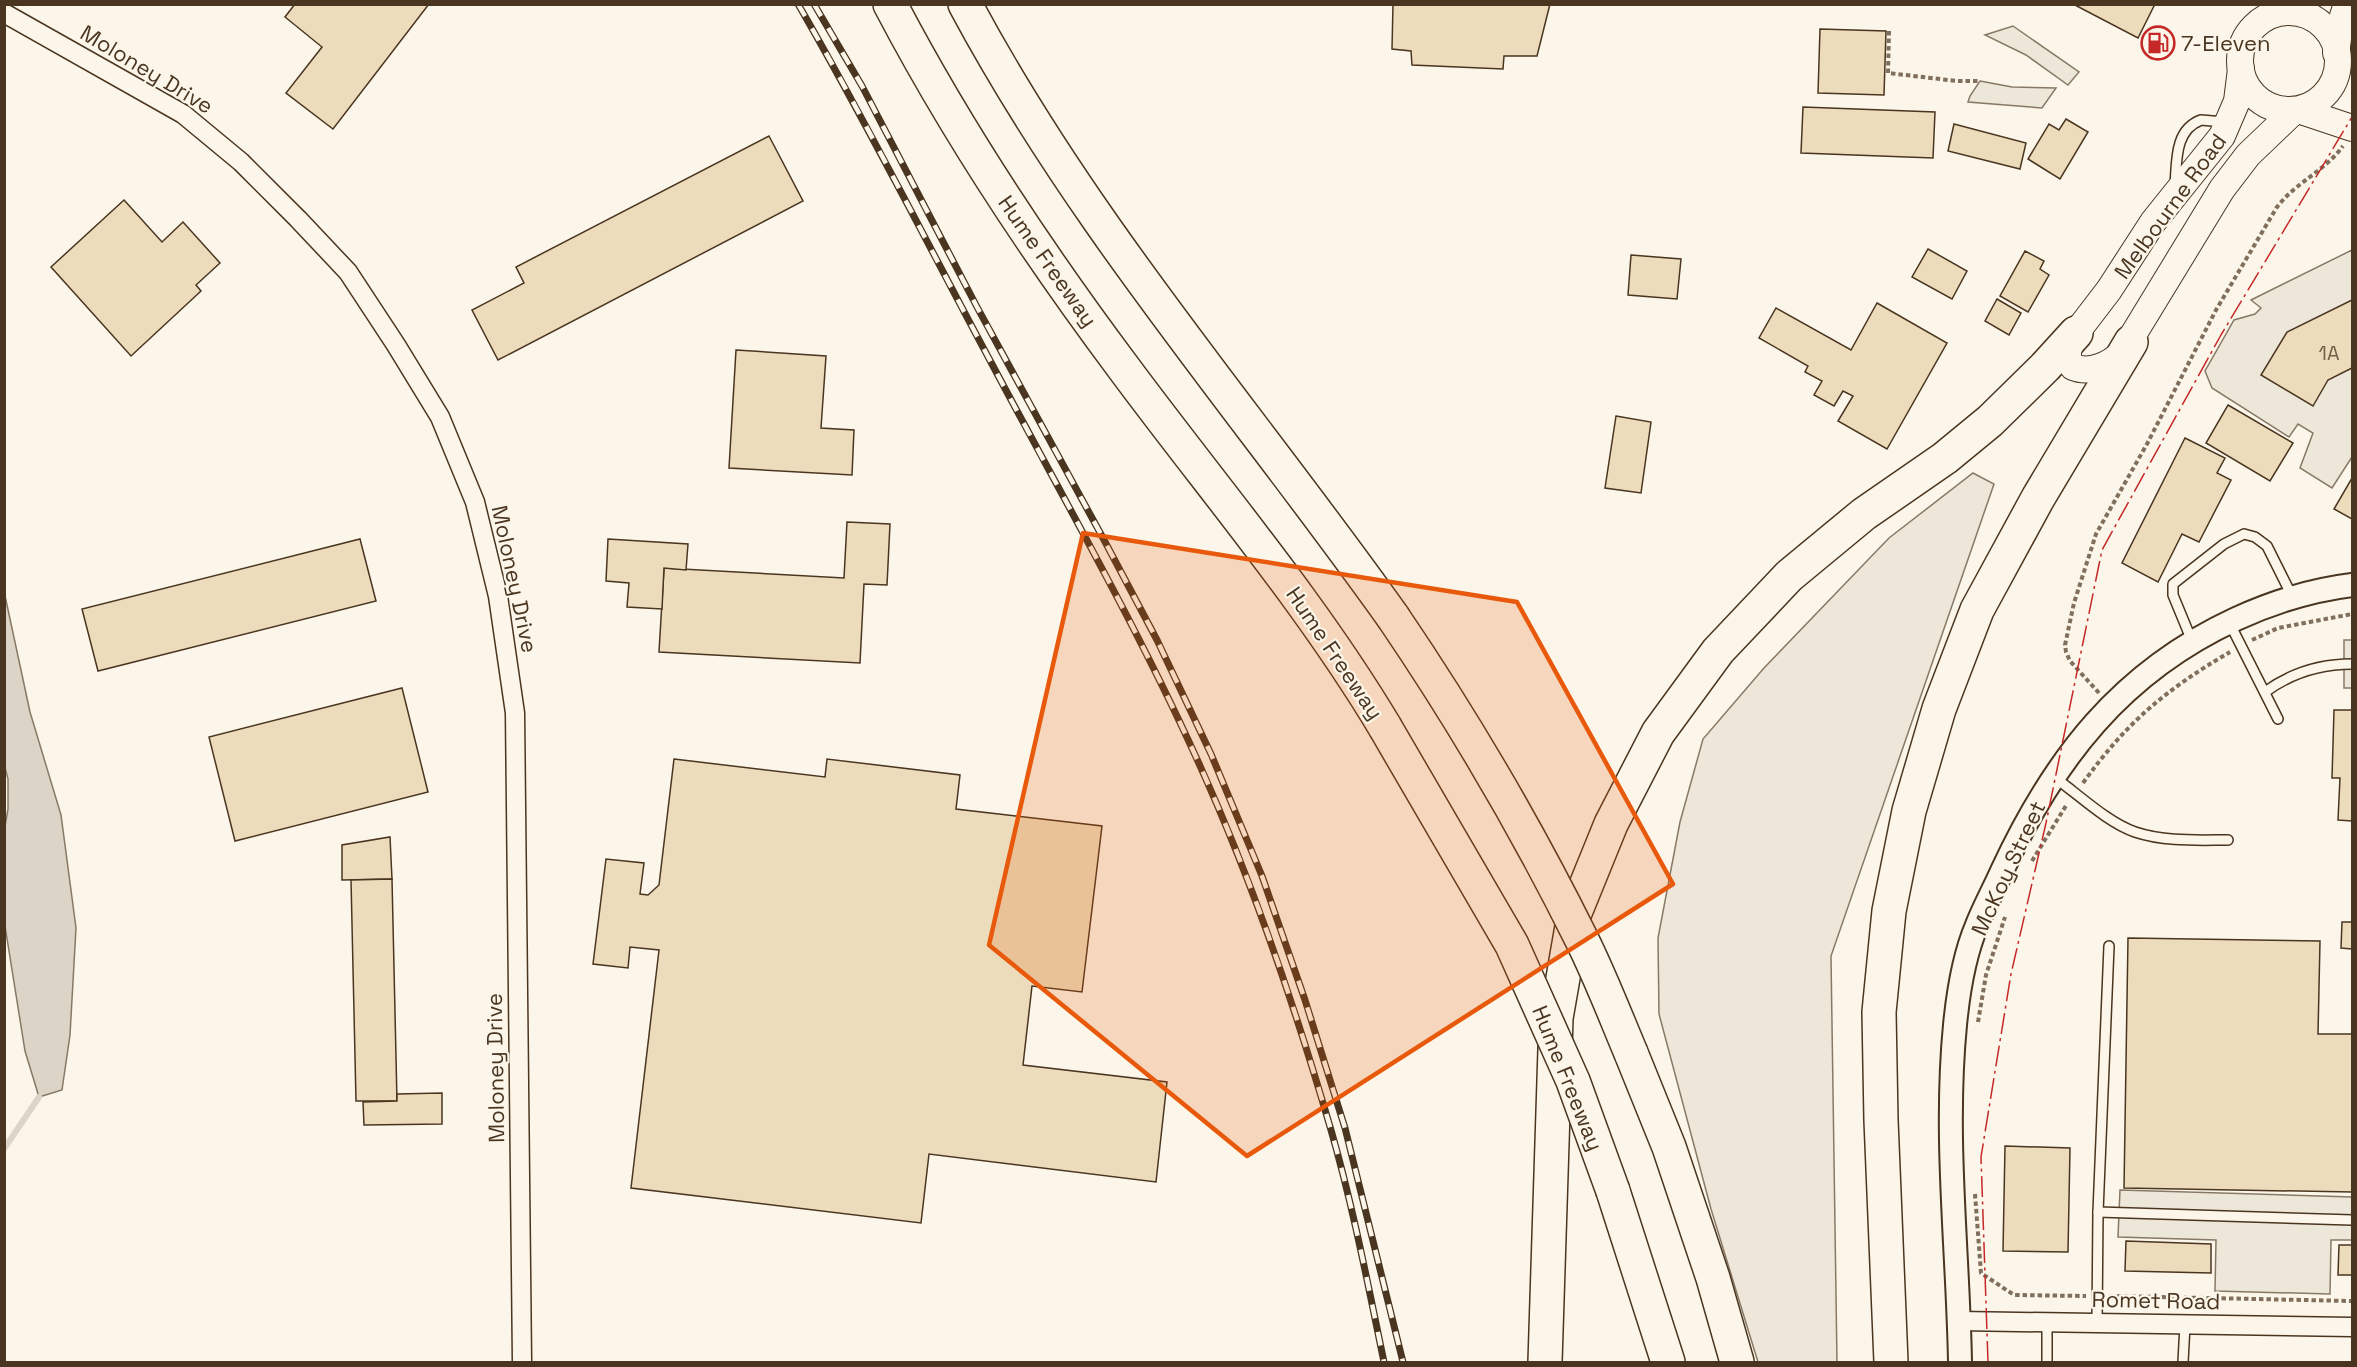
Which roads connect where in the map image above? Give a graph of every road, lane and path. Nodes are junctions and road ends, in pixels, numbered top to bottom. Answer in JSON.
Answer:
{"nodes":[{"id":1,"x":890,"y":4,"type":"edge"},
{"id":2,"x":965,"y":4,"type":"edge"},
{"id":3,"x":2347,"y":4,"type":"edge"},
{"id":4,"x":2277,"y":10,"type":"edge"},
{"id":5,"x":4,"y":13,"type":"edge"},
{"id":6,"x":1889,"y":32,"type":"dead end"},
{"id":7,"x":2337,"y":56,"type":"junction"},
{"id":8,"x":2241,"y":69,"type":"junction"},
{"id":9,"x":1978,"y":81,"type":"dead end"},
{"id":10,"x":2352,"y":83,"type":"edge"},
{"id":11,"x":2296,"y":110,"type":"junction"},
{"id":12,"x":2349,"y":135,"type":"edge"},
{"id":13,"x":2076,"y":333,"type":"junction"},
{"id":14,"x":2131,"y":342,"type":"junction"},
{"id":15,"x":2352,"y":585,"type":"edge"},
{"id":16,"x":2292,"y":596,"type":"junction"},
{"id":17,"x":2229,"y":622,"type":"junction"},
{"id":18,"x":2192,"y":641,"type":"junction"},
{"id":19,"x":2352,"y":664,"type":"edge"},
{"id":20,"x":2265,"y":692,"type":"junction"},
{"id":21,"x":2110,"y":706,"type":"junction"},
{"id":22,"x":2278,"y":718,"type":"dead end"},
{"id":23,"x":2054,"y":777,"type":"junction"},
{"id":24,"x":2228,"y":840,"type":"dead end"},
{"id":25,"x":2109,"y":946,"type":"dead end"},
{"id":26,"x":2098,"y":1212,"type":"junction"},
{"id":27,"x":2352,"y":1220,"type":"edge"},
{"id":28,"x":1959,"y":1321,"type":"junction"},
{"id":29,"x":2047,"y":1322,"type":"junction"},
{"id":30,"x":2097,"y":1323,"type":"junction"},
{"id":31,"x":2185,"y":1325,"type":"junction"},
{"id":32,"x":2352,"y":1327,"type":"edge"},
{"id":33,"x":522,"y":1362,"type":"edge"},
{"id":34,"x":1545,"y":1362,"type":"edge"},
{"id":35,"x":1668,"y":1362,"type":"edge"},
{"id":36,"x":1737,"y":1362,"type":"edge"},
{"id":37,"x":1891,"y":1362,"type":"edge"},
{"id":38,"x":1960,"y":1362,"type":"edge"},
{"id":39,"x":2047,"y":1362,"type":"edge"},
{"id":40,"x":2183,"y":1362,"type":"edge"}],
"edges":[{"from":1,"to":35,"type":"highway","name":"Hume Freeway","bridge":true},
{"from":2,"to":36,"type":"highway","bridge":true},
{"from":3,"to":7,"type":"main road"},
{"from":4,"to":7,"type":"main road"},
{"from":4,"to":8,"type":"main road"},
{"from":5,"to":33,"type":"street","name":"Moloney Drive"},
{"from":6,"to":9,"type":"path"},
{"from":7,"to":10,"type":"main road"},
{"from":7,"to":11,"type":"main road"},
{"from":8,"to":11,"type":"main road"},
{"from":8,"to":13,"type":"main road","name":"Melbourne Road"},
{"from":11,"to":12,"type":"main road"},
{"from":11,"to":14,"type":"main road","name":"Melbourne Road"},
{"from":12,"to":21,"type":"path"},
{"from":13,"to":14,"type":"main road","name":"Melbourne Road"},
{"from":13,"to":34,"type":"highway"},
{"from":14,"to":37,"type":"highway"},
{"from":15,"to":16,"type":"street","name":"McKoy Street"},
{"from":16,"to":17,"type":"street","name":"McKoy Street"},
{"from":16,"to":18,"type":"lane"},
{"from":17,"to":18,"type":"street","name":"McKoy Street"},
{"from":17,"to":20,"type":"lane"},
{"from":18,"to":21,"type":"street","name":"McKoy Street"},
{"from":19,"to":20,"type":"lane"},
{"from":20,"to":22,"type":"lane"},
{"from":21,"to":23,"type":"street","name":"McKoy Street"},
{"from":23,"to":24,"type":"lane"},
{"from":23,"to":28,"type":"street","name":"McKoy Street"},
{"from":25,"to":26,"type":"lane"},
{"from":26,"to":27,"type":"lane"},
{"from":26,"to":30,"type":"lane"},
{"from":28,"to":29,"type":"street","name":"Romet Road"},
{"from":28,"to":38,"type":"street","name":"McKoy Street"},
{"from":29,"to":30,"type":"street","name":"Romet Road"},
{"from":29,"to":39,"type":"lane"},
{"from":30,"to":31,"type":"street","name":"Romet Road"},
{"from":31,"to":32,"type":"street","name":"Romet Road"},
{"from":31,"to":40,"type":"lane"}]}
